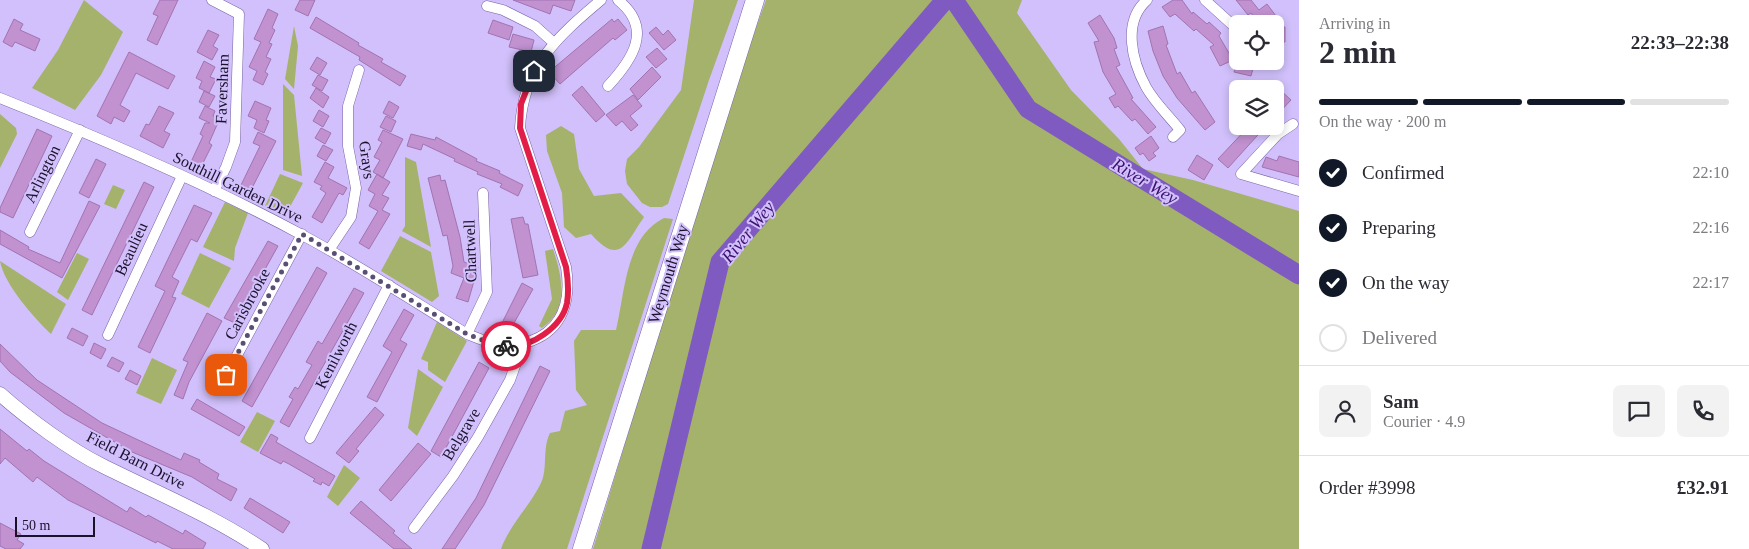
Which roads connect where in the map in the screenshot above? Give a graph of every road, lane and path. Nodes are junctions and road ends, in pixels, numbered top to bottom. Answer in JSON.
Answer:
{"nodes":[{"id":1,"x":212,"y":0,"type":"edge"},
{"id":2,"x":601,"y":0,"type":"edge"},
{"id":3,"x":618,"y":0,"type":"edge"},
{"id":4,"x":755,"y":0,"type":"edge"},
{"id":5,"x":1145,"y":0,"type":"edge"},
{"id":6,"x":1205,"y":0,"type":"edge"},
{"id":7,"x":487,"y":6,"type":"dead end"},
{"id":8,"x":1229,"y":22,"type":"edge"},
{"id":9,"x":554,"y":43,"type":"junction"},
{"id":10,"x":359,"y":70,"type":"dead end"},
{"id":11,"x":608,"y":86,"type":"dead end"},
{"id":12,"x":0,"y":98,"type":"edge"},
{"id":13,"x":1293,"y":124,"type":"dead end"},
{"id":14,"x":80,"y":130,"type":"junction"},
{"id":15,"x":1173,"y":137,"type":"dead end"},
{"id":16,"x":182,"y":176,"type":"junction"},
{"id":17,"x":214,"y":191,"type":"junction"},
{"id":18,"x":1299,"y":191,"type":"edge"},
{"id":19,"x":483,"y":193,"type":"dead end"},
{"id":20,"x":30,"y":232,"type":"dead end"},
{"id":21,"x":302,"y":234,"type":"junction"},
{"id":22,"x":329,"y":250,"type":"junction"},
{"id":23,"x":389,"y":285,"type":"junction"},
{"id":24,"x":108,"y":334,"type":"dead end"},
{"id":25,"x":467,"y":334,"type":"junction"},
{"id":26,"x":514,"y":347,"type":"junction"},
{"id":27,"x":219,"y":389,"type":"dead end"},
{"id":28,"x":0,"y":394,"type":"edge"},
{"id":29,"x":310,"y":438,"type":"dead end"},
{"id":30,"x":414,"y":528,"type":"dead end"},
{"id":31,"x":262,"y":549,"type":"edge"},
{"id":32,"x":582,"y":549,"type":"edge"}],
"edges":[{"from":1,"to":17,"type":"street","name":"Faversham"},
{"from":2,"to":9,"type":"street"},
{"from":3,"to":11,"type":"street"},
{"from":4,"to":32,"type":"highway","name":"Weymouth Way"},
{"from":5,"to":15,"type":"street"},
{"from":6,"to":8,"type":"street"},
{"from":7,"to":9,"type":"street"},
{"from":9,"to":26,"type":"street"},
{"from":10,"to":22,"type":"street","name":"Grays"},
{"from":12,"to":14,"type":"street","name":"Southill Garden Drive"},
{"from":13,"to":18,"type":"street"},
{"from":14,"to":16,"type":"street","name":"Southill Garden Drive"},
{"from":14,"to":20,"type":"street","name":"Arlington"},
{"from":16,"to":17,"type":"street","name":"Southill Garden Drive"},
{"from":16,"to":24,"type":"street","name":"Beaulieu"},
{"from":17,"to":21,"type":"street","name":"Southill Garden Drive"},
{"from":19,"to":25,"type":"street","name":"Chartwell"},
{"from":21,"to":22,"type":"street","name":"Southill Garden Drive"},
{"from":21,"to":27,"type":"street","name":"Carisbrooke"},
{"from":22,"to":23,"type":"street","name":"Southill Garden Drive"},
{"from":23,"to":25,"type":"street","name":"Southill Garden Drive"},
{"from":23,"to":29,"type":"street","name":"Kenilworth"},
{"from":25,"to":26,"type":"street","name":"Southill Garden Drive"},
{"from":26,"to":30,"type":"street","name":"Belgrave"},
{"from":28,"to":31,"type":"street","name":"Field Barn Drive"}]}
